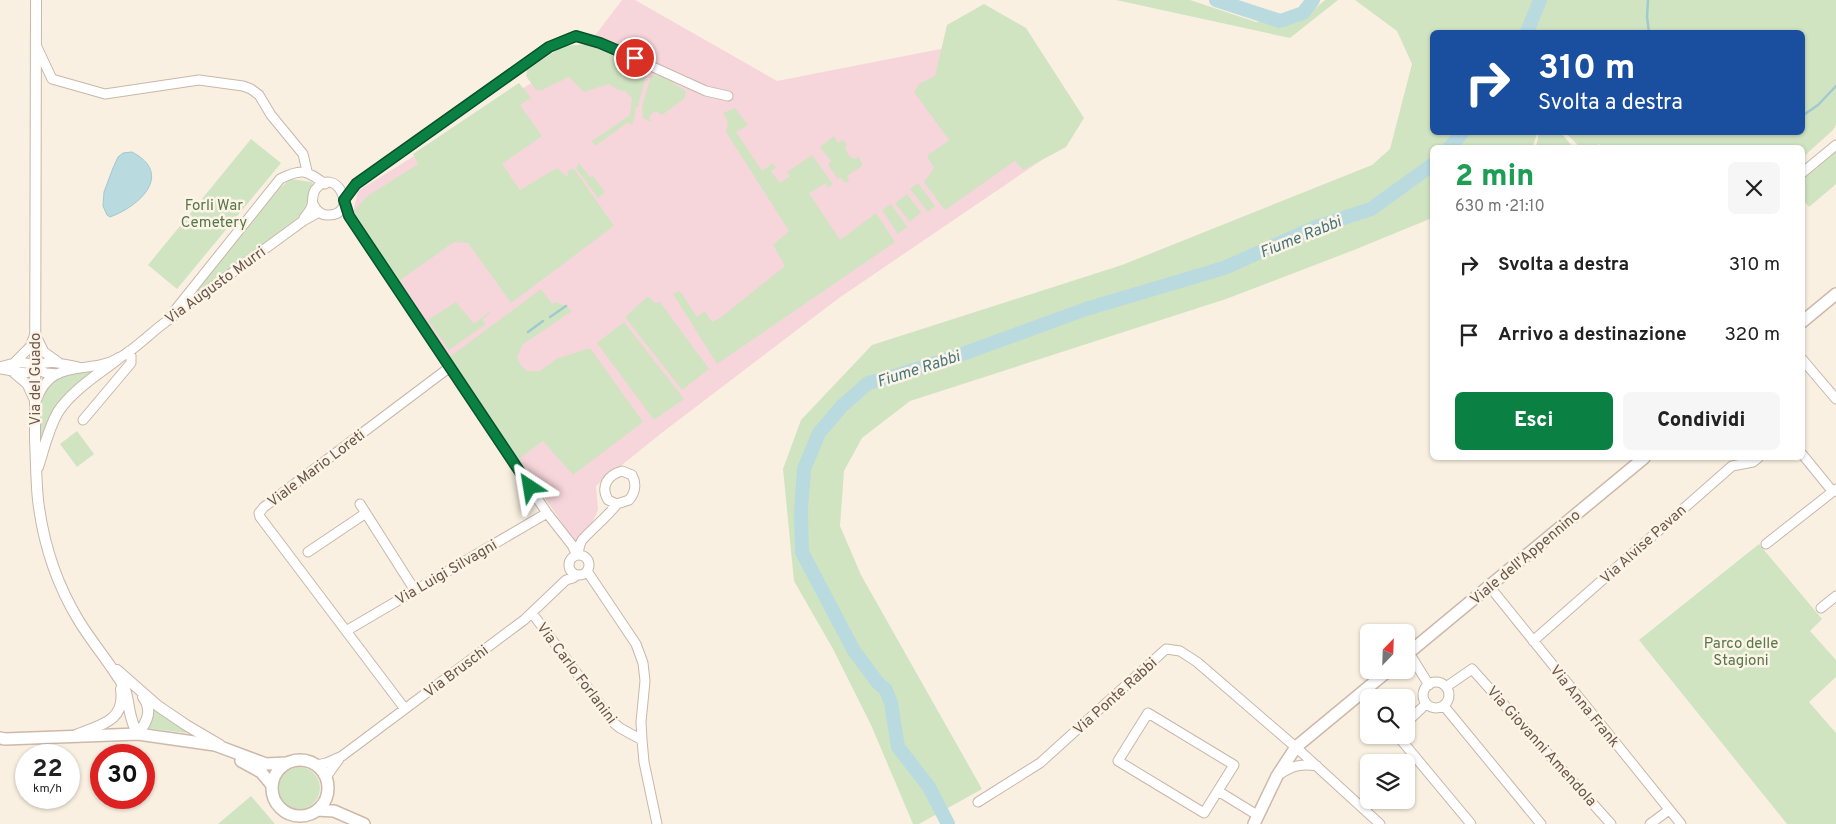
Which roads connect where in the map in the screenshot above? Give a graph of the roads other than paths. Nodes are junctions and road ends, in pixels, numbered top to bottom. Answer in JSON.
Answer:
{"nodes":[{"id":1,"x":36,"y":0,"type":"edge"},
{"id":2,"x":36,"y":44,"type":"junction"},
{"id":3,"x":728,"y":96,"type":"dead end"},
{"id":4,"x":1836,"y":145,"type":"edge"},
{"id":5,"x":1805,"y":171,"type":"edge"},
{"id":6,"x":310,"y":173,"type":"junction"},
{"id":7,"x":322,"y":185,"type":"junction"},
{"id":8,"x":343,"y":200,"type":"junction"},
{"id":9,"x":313,"y":204,"type":"junction"},
{"id":10,"x":319,"y":212,"type":"junction"},
{"id":11,"x":303,"y":220,"type":"junction"},
{"id":12,"x":1836,"y":294,"type":"edge"},
{"id":13,"x":1805,"y":320,"type":"edge"},
{"id":14,"x":165,"y":322,"type":"junction"},
{"id":15,"x":35,"y":334,"type":"junction"},
{"id":16,"x":129,"y":351,"type":"junction"},
{"id":17,"x":119,"y":358,"type":"junction"},
{"id":18,"x":1805,"y":361,"type":"edge"},
{"id":19,"x":15,"y":362,"type":"junction"},
{"id":20,"x":59,"y":363,"type":"junction"},
{"id":21,"x":450,"y":367,"type":"junction"},
{"id":22,"x":0,"y":368,"type":"edge"},
{"id":23,"x":35,"y":368,"type":"junction"},
{"id":24,"x":78,"y":368,"type":"junction"},
{"id":25,"x":13,"y":372,"type":"junction"},
{"id":26,"x":58,"y":374,"type":"junction"},
{"id":27,"x":1835,"y":394,"type":"edge"},
{"id":28,"x":36,"y":404,"type":"junction"},
{"id":29,"x":83,"y":420,"type":"dead end"},
{"id":30,"x":1805,"y":457,"type":"edge"},
{"id":31,"x":1642,"y":460,"type":"edge"},
{"id":32,"x":1756,"y":460,"type":"edge"},
{"id":33,"x":37,"y":473,"type":"junction"},
{"id":34,"x":1834,"y":491,"type":"edge"},
{"id":35,"x":613,"y":502,"type":"dead end"},
{"id":36,"x":360,"y":504,"type":"dead end"},
{"id":37,"x":547,"y":513,"type":"junction"},
{"id":38,"x":366,"y":514,"type":"junction"},
{"id":39,"x":1766,"y":544,"type":"dead end"},
{"id":40,"x":308,"y":552,"type":"dead end"},
{"id":41,"x":576,"y":559,"type":"junction"},
{"id":42,"x":587,"y":571,"type":"junction"},
{"id":43,"x":577,"y":575,"type":"junction"},
{"id":44,"x":566,"y":580,"type":"junction"},
{"id":45,"x":1490,"y":587,"type":"junction"},
{"id":46,"x":414,"y":589,"type":"junction"},
{"id":47,"x":1836,"y":596,"type":"edge"},
{"id":48,"x":1821,"y":608,"type":"dead end"},
{"id":49,"x":532,"y":613,"type":"junction"},
{"id":50,"x":346,"y":631,"type":"junction"},
{"id":51,"x":1533,"y":642,"type":"junction"},
{"id":52,"x":1415,"y":648,"type":"edge"},
{"id":53,"x":108,"y":662,"type":"junction"},
{"id":54,"x":1415,"y":665,"type":"edge"},
{"id":55,"x":118,"y":678,"type":"junction"},
{"id":56,"x":1378,"y":679,"type":"edge"},
{"id":57,"x":1429,"y":684,"type":"junction"},
{"id":58,"x":1446,"y":687,"type":"junction"},
{"id":59,"x":137,"y":688,"type":"junction"},
{"id":60,"x":1426,"y":704,"type":"junction"},
{"id":61,"x":1444,"y":706,"type":"junction"},
{"id":62,"x":405,"y":709,"type":"junction"},
{"id":63,"x":1415,"y":714,"type":"edge"},
{"id":64,"x":641,"y":722,"type":"junction"},
{"id":65,"x":625,"y":730,"type":"junction"},
{"id":66,"x":138,"y":734,"type":"junction"},
{"id":67,"x":75,"y":736,"type":"junction"},
{"id":68,"x":0,"y":738,"type":"edge"},
{"id":69,"x":642,"y":740,"type":"junction"},
{"id":70,"x":193,"y":742,"type":"junction"},
{"id":71,"x":1404,"y":744,"type":"edge"},
{"id":72,"x":1296,"y":747,"type":"junction"},
{"id":73,"x":225,"y":748,"type":"junction"},
{"id":74,"x":342,"y":756,"type":"junction"},
{"id":75,"x":286,"y":763,"type":"junction"},
{"id":76,"x":317,"y":765,"type":"junction"},
{"id":77,"x":1317,"y":766,"type":"junction"},
{"id":78,"x":1278,"y":776,"type":"junction"},
{"id":79,"x":326,"y":778,"type":"junction"},
{"id":80,"x":271,"y":784,"type":"junction"},
{"id":81,"x":1218,"y":791,"type":"junction"},
{"id":82,"x":328,"y":793,"type":"junction"},
{"id":83,"x":978,"y":802,"type":"dead end"},
{"id":84,"x":317,"y":810,"type":"junction"},
{"id":85,"x":1669,"y":810,"type":"junction"},
{"id":86,"x":1256,"y":820,"type":"edge"},
{"id":87,"x":364,"y":824,"type":"edge"},
{"id":88,"x":657,"y":824,"type":"edge"},
{"id":89,"x":1380,"y":824,"type":"edge"},
{"id":90,"x":1470,"y":824,"type":"edge"},
{"id":91,"x":1542,"y":824,"type":"edge"},
{"id":92,"x":1611,"y":824,"type":"edge"},
{"id":93,"x":1650,"y":824,"type":"edge"},
{"id":94,"x":1681,"y":824,"type":"edge"}],
"edges":[{"from":1,"to":2,"type":"street","name":"Via del Guado"},
{"from":2,"to":6,"type":"street"},
{"from":2,"to":15,"type":"street","name":"Via del Guado"},
{"from":3,"to":8,"type":"street"},
{"from":4,"to":5,"type":"street"},
{"from":6,"to":7,"type":"street"},
{"from":6,"to":14,"type":"street"},
{"from":7,"to":8,"type":"street"},
{"from":7,"to":9,"type":"street"},
{"from":8,"to":10,"type":"street"},
{"from":8,"to":21,"type":"street"},
{"from":9,"to":10,"type":"street"},
{"from":9,"to":11,"type":"street"},
{"from":10,"to":11,"type":"street"},
{"from":11,"to":14,"type":"street","name":"Via Augusto Murri"},
{"from":12,"to":13,"type":"main road"},
{"from":14,"to":16,"type":"street","name":"Via Augusto Murri"},
{"from":15,"to":19,"type":"street"},
{"from":15,"to":20,"type":"street","name":"Via Augusto Murri"},
{"from":15,"to":23,"type":"street","name":"Via del Guado"},
{"from":16,"to":17,"type":"street","name":"Via Augusto Murri"},
{"from":16,"to":29,"type":"street"},
{"from":17,"to":24,"type":"street","name":"Via Augusto Murri"},
{"from":17,"to":33,"type":"street"},
{"from":18,"to":27,"type":"street"},
{"from":19,"to":22,"type":"street"},
{"from":19,"to":23,"type":"street"},
{"from":20,"to":23,"type":"street","name":"Via Augusto Murri"},
{"from":20,"to":24,"type":"street","name":"Via Augusto Murri"},
{"from":21,"to":37,"type":"street"},
{"from":21,"to":50,"type":"street","name":"Viale Mario Loreti"},
{"from":22,"to":25,"type":"street"},
{"from":23,"to":25,"type":"street"},
{"from":23,"to":26,"type":"street","name":"Via Augusto Murri"},
{"from":23,"to":28,"type":"street","name":"Via del Guado"},
{"from":24,"to":26,"type":"street","name":"Via Augusto Murri"},
{"from":25,"to":28,"type":"street"},
{"from":26,"to":28,"type":"street","name":"Via Augusto Murri"},
{"from":28,"to":33,"type":"street","name":"Via del Guado"},
{"from":30,"to":34,"type":"street"},
{"from":31,"to":45,"type":"main road","name":"Viale dell'Appennino"},
{"from":32,"to":51,"type":"street","name":"Via Alvise Pavan"},
{"from":33,"to":53,"type":"street","name":"Via del Guado"},
{"from":34,"to":39,"type":"street"},
{"from":35,"to":41,"type":"street"},
{"from":36,"to":38,"type":"street"},
{"from":37,"to":41,"type":"street"},
{"from":37,"to":46,"type":"street","name":"Via Luigi Silvagni"},
{"from":38,"to":40,"type":"street"},
{"from":38,"to":46,"type":"street"},
{"from":41,"to":42,"type":"street"},
{"from":41,"to":43,"type":"street"},
{"from":41,"to":44,"type":"street"},
{"from":42,"to":43,"type":"street"},
{"from":42,"to":64,"type":"street","name":"Via Carlo Forlanini"},
{"from":43,"to":44,"type":"street"},
{"from":44,"to":49,"type":"street","name":"Via Bruschi"},
{"from":45,"to":51,"type":"street","name":"Via Anna Frank"},
{"from":45,"to":52,"type":"main road","name":"Viale dell'Appennino"},
{"from":46,"to":50,"type":"street","name":"Via Luigi Silvagni"},
{"from":47,"to":48,"type":"street"},
{"from":49,"to":62,"type":"street","name":"Via Bruschi"},
{"from":49,"to":65,"type":"street","name":"Via Carlo Forlanini"},
{"from":50,"to":62,"type":"street","name":"Viale Mario Loreti"},
{"from":51,"to":85,"type":"street","name":"Via Anna Frank"},
{"from":53,"to":55,"type":"street","name":"Via del Guado"},
{"from":53,"to":59,"type":"street"},
{"from":54,"to":57,"type":"street"},
{"from":55,"to":66,"type":"street","name":"Via del Guado"},
{"from":55,"to":67,"type":"street"},
{"from":56,"to":72,"type":"main road"},
{"from":57,"to":58,"type":"street"},
{"from":57,"to":60,"type":"street"},
{"from":58,"to":61,"type":"street"},
{"from":58,"to":92,"type":"street","name":"Via Giovanni Amendola"},
{"from":59,"to":66,"type":"street"},
{"from":59,"to":73,"type":"street"},
{"from":60,"to":61,"type":"street"},
{"from":60,"to":63,"type":"street"},
{"from":61,"to":91,"type":"street"},
{"from":62,"to":74,"type":"street","name":"Via Bruschi"},
{"from":64,"to":65,"type":"street"},
{"from":64,"to":69,"type":"street","name":"Via Carlo Forlanini"},
{"from":65,"to":69,"type":"street","name":"Via Carlo Forlanini"},
{"from":66,"to":67,"type":"main road"},
{"from":66,"to":70,"type":"main road"},
{"from":67,"to":68,"type":"main road"},
{"from":69,"to":88,"type":"street","name":"Via Carlo Forlanini"},
{"from":70,"to":73,"type":"main road"},
{"from":70,"to":80,"type":"main road"},
{"from":71,"to":90,"type":"street"},
{"from":72,"to":77,"type":"street"},
{"from":72,"to":78,"type":"main road"},
{"from":72,"to":83,"type":"street","name":"Via Ponte Rabbi"},
{"from":73,"to":75,"type":"main road"},
{"from":74,"to":76,"type":"street","name":"Via Bruschi"},
{"from":74,"to":79,"type":"street","name":"Via Bruschi"},
{"from":75,"to":76,"type":"main road"},
{"from":75,"to":80,"type":"main road"},
{"from":76,"to":79,"type":"main road"},
{"from":77,"to":78,"type":"street"},
{"from":77,"to":89,"type":"street"},
{"from":78,"to":86,"type":"main road"},
{"from":79,"to":82,"type":"main road"},
{"from":80,"to":84,"type":"main road"},
{"from":81,"to":81,"type":"street"},
{"from":81,"to":86,"type":"street"},
{"from":82,"to":84,"type":"main road"},
{"from":82,"to":87,"type":"main road"},
{"from":84,"to":87,"type":"main road"},
{"from":85,"to":93,"type":"street"},
{"from":85,"to":94,"type":"street","name":"Via Anna Frank"}]}
